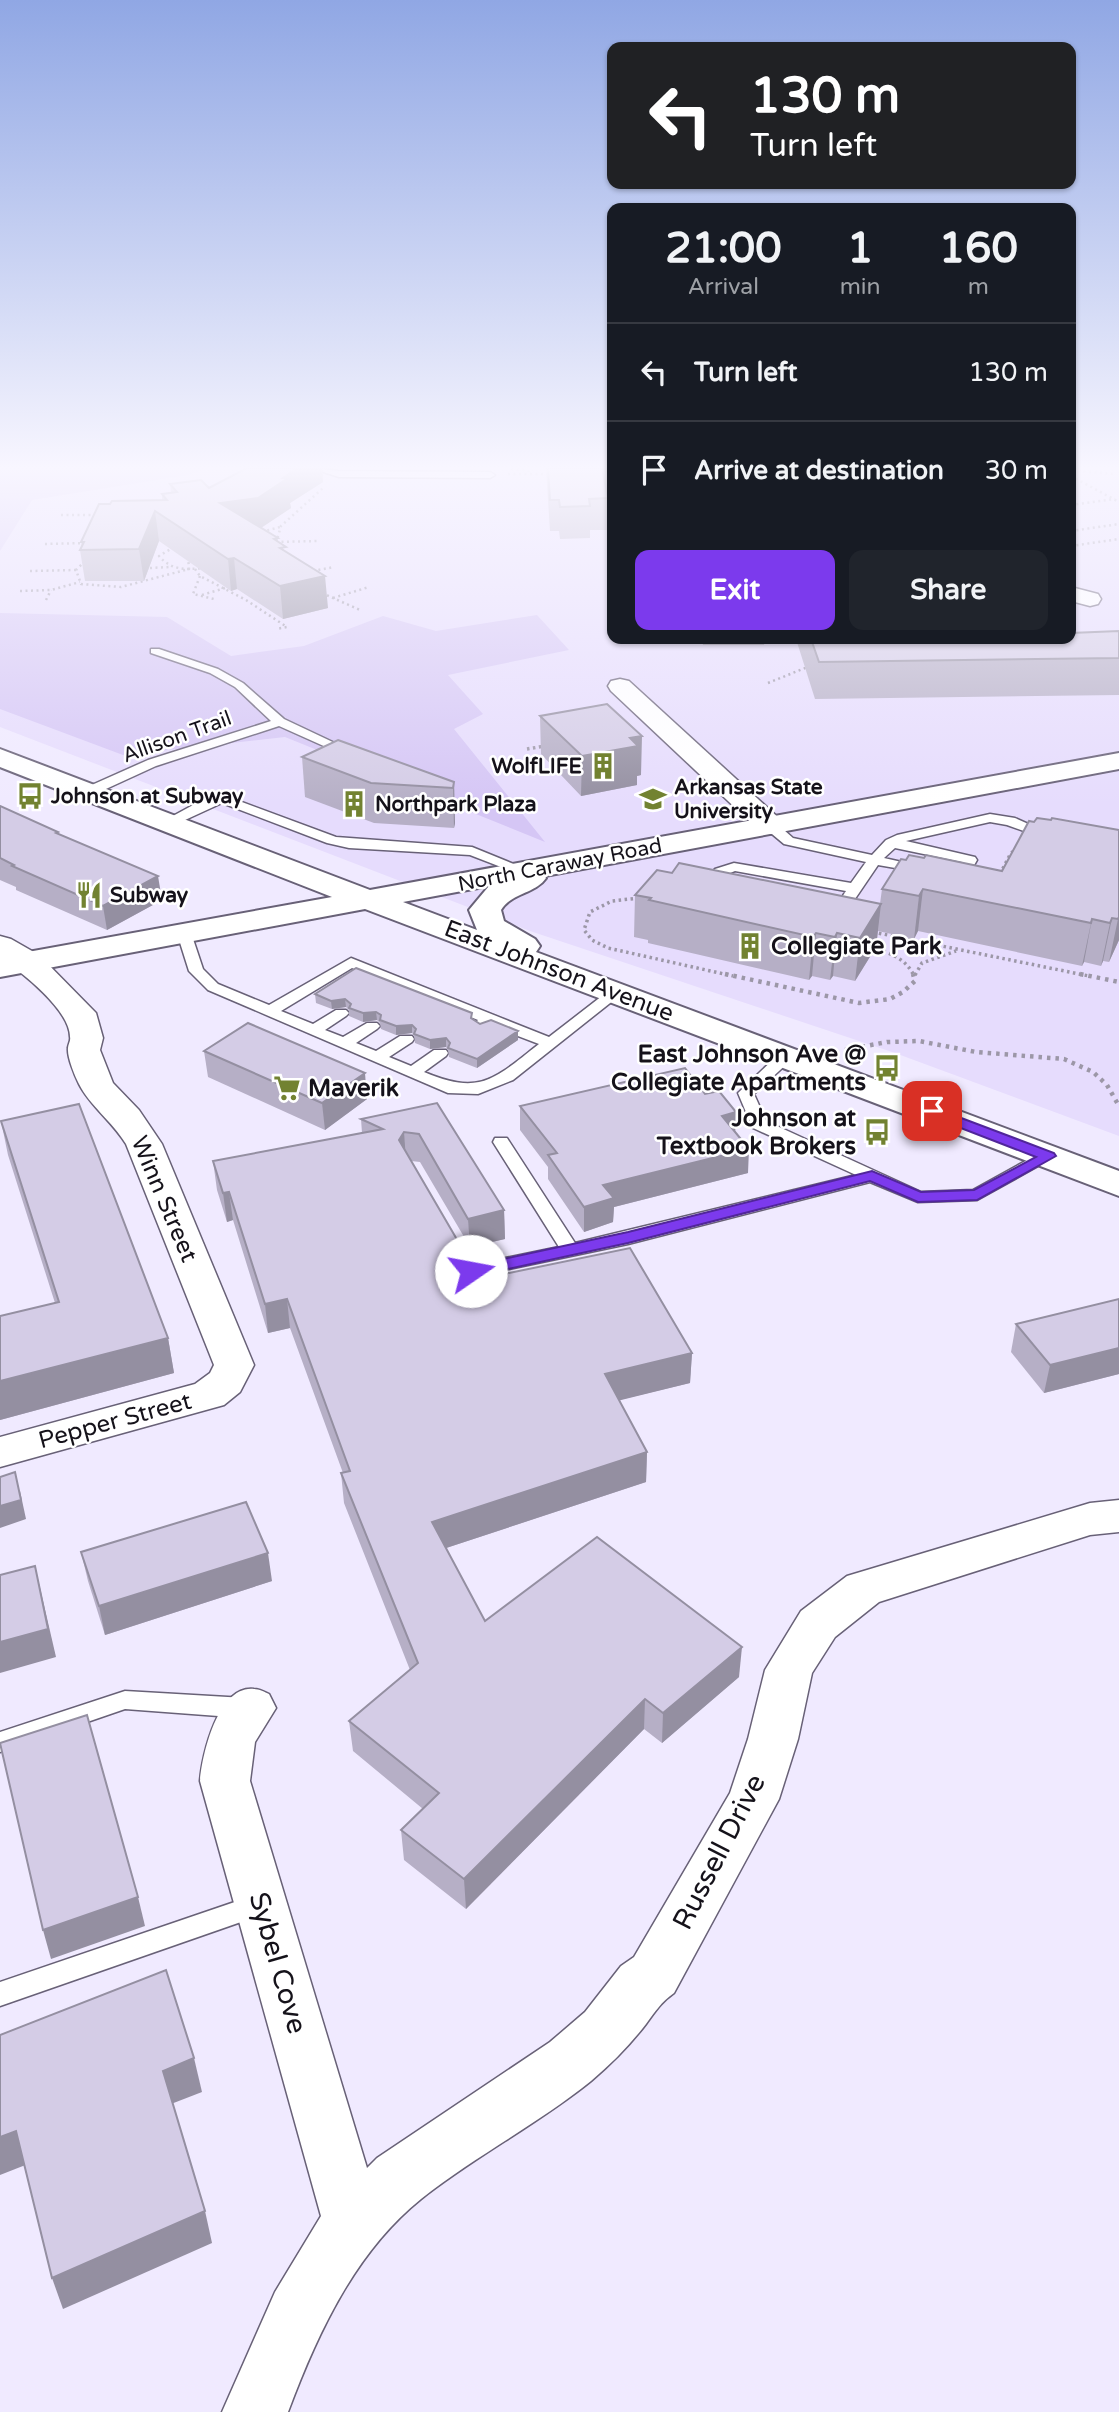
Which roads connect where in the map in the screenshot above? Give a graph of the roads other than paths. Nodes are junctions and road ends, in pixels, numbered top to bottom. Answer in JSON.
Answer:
{"nodes":[{"id":1,"x":155,"y":651,"type":"dead end"},
{"id":2,"x":620,"y":686,"type":"dead end"},
{"id":3,"x":280,"y":722,"type":"junction"},
{"id":4,"x":0,"y":757,"type":"edge"},
{"id":5,"x":363,"y":758,"type":"edge"},
{"id":6,"x":1119,"y":761,"type":"edge"},
{"id":7,"x":90,"y":792,"type":"junction"},
{"id":8,"x":167,"y":823,"type":"junction"},
{"id":9,"x":771,"y":826,"type":"junction"},
{"id":10,"x":1065,"y":839,"type":"edge"},
{"id":11,"x":891,"y":843,"type":"junction"},
{"id":12,"x":571,"y":862,"type":"junction"},
{"id":13,"x":873,"y":862,"type":"junction"},
{"id":14,"x":524,"y":871,"type":"junction"},
{"id":15,"x":855,"y":888,"type":"junction"},
{"id":16,"x":715,"y":897,"type":"edge"},
{"id":17,"x":368,"y":900,"type":"junction"},
{"id":18,"x":820,"y":919,"type":"edge"},
{"id":19,"x":184,"y":933,"type":"junction"},
{"id":20,"x":9,"y":958,"type":"edge"},
{"id":21,"x":617,"y":992,"type":"junction"},
{"id":22,"x":270,"y":1011,"type":"junction"},
{"id":23,"x":341,"y":1013,"type":"dead end"},
{"id":24,"x":372,"y":1026,"type":"dead end"},
{"id":25,"x":314,"y":1030,"type":"junction"},
{"id":26,"x":406,"y":1040,"type":"dead end"},
{"id":27,"x":345,"y":1043,"type":"junction"},
{"id":28,"x":551,"y":1043,"type":"junction"},
{"id":29,"x":440,"y":1053,"type":"dead end"},
{"id":30,"x":786,"y":1056,"type":"junction"},
{"id":31,"x":377,"y":1057,"type":"junction"},
{"id":32,"x":413,"y":1072,"type":"junction"},
{"id":33,"x":501,"y":1142,"type":"dead end"},
{"id":34,"x":1048,"y":1156,"type":"junction"},
{"id":35,"x":872,"y":1176,"type":"junction"},
{"id":36,"x":1119,"y":1184,"type":"edge"},
{"id":37,"x":451,"y":1236,"type":"edge"},
{"id":38,"x":570,"y":1250,"type":"junction"},
{"id":39,"x":226,"y":1382,"type":"joint"},
{"id":40,"x":0,"y":1452,"type":"edge"},
{"id":41,"x":1119,"y":1516,"type":"edge"},
{"id":42,"x":252,"y":1708,"type":"joint"},
{"id":43,"x":0,"y":1742,"type":"edge"},
{"id":44,"x":261,"y":1904,"type":"junction"},
{"id":45,"x":0,"y":1994,"type":"edge"},
{"id":46,"x":353,"y":2223,"type":"junction"},
{"id":47,"x":255,"y":2412,"type":"edge"}],
"edges":[{"from":1,"to":3,"type":"lane","name":"Allison Trail"},
{"from":2,"to":9,"type":"street"},
{"from":3,"to":5,"type":"lane","name":"Allison Trail"},
{"from":3,"to":7,"type":"lane","name":"Allison Trail"},
{"from":4,"to":7,"type":"main road","name":"East Johnson Avenue"},
{"from":6,"to":9,"type":"main road","name":"North Caraway Road"},
{"from":7,"to":8,"type":"main road","name":"East Johnson Avenue"},
{"from":8,"to":14,"type":"lane"},
{"from":8,"to":17,"type":"main road","name":"East Johnson Avenue"},
{"from":9,"to":12,"type":"main road","name":"North Caraway Road"},
{"from":9,"to":13,"type":"lane"},
{"from":10,"to":11,"type":"lane"},
{"from":11,"to":13,"type":"lane"},
{"from":11,"to":13,"type":"lane"},
{"from":12,"to":14,"type":"main road","name":"North Caraway Road"},
{"from":12,"to":21,"type":"main road"},
{"from":13,"to":15,"type":"lane"},
{"from":14,"to":17,"type":"main road","name":"North Caraway Road"},
{"from":15,"to":16,"type":"lane"},
{"from":15,"to":18,"type":"lane"},
{"from":17,"to":19,"type":"main road","name":"North Caraway Road"},
{"from":17,"to":21,"type":"main road","name":"East Johnson Avenue"},
{"from":19,"to":20,"type":"main road","name":"North Caraway Road"},
{"from":19,"to":22,"type":"lane"},
{"from":20,"to":39,"type":"street","name":"Winn Street"},
{"from":21,"to":28,"type":"lane"},
{"from":21,"to":30,"type":"main road","name":"East Johnson Avenue"},
{"from":22,"to":25,"type":"lane"},
{"from":22,"to":28,"type":"lane"},
{"from":23,"to":25,"type":"lane"},
{"from":24,"to":27,"type":"lane"},
{"from":25,"to":27,"type":"lane"},
{"from":26,"to":31,"type":"lane"},
{"from":27,"to":31,"type":"lane"},
{"from":28,"to":32,"type":"lane"},
{"from":29,"to":32,"type":"lane"},
{"from":30,"to":34,"type":"main road","name":"East Johnson Avenue"},
{"from":30,"to":35,"type":"lane"},
{"from":31,"to":32,"type":"lane"},
{"from":33,"to":38,"type":"lane"},
{"from":34,"to":35,"type":"lane"},
{"from":34,"to":36,"type":"main road","name":"East Johnson Avenue"},
{"from":35,"to":38,"type":"lane"},
{"from":37,"to":38,"type":"lane"},
{"from":39,"to":40,"type":"street","name":"Pepper Street"},
{"from":41,"to":46,"type":"street","name":"Russell Drive"},
{"from":42,"to":43,"type":"lane"},
{"from":42,"to":44,"type":"street","name":"Sybel Cove"},
{"from":44,"to":45,"type":"lane"},
{"from":44,"to":46,"type":"street","name":"Sybel Cove"},
{"from":46,"to":47,"type":"street","name":"Russell Drive"}]}
